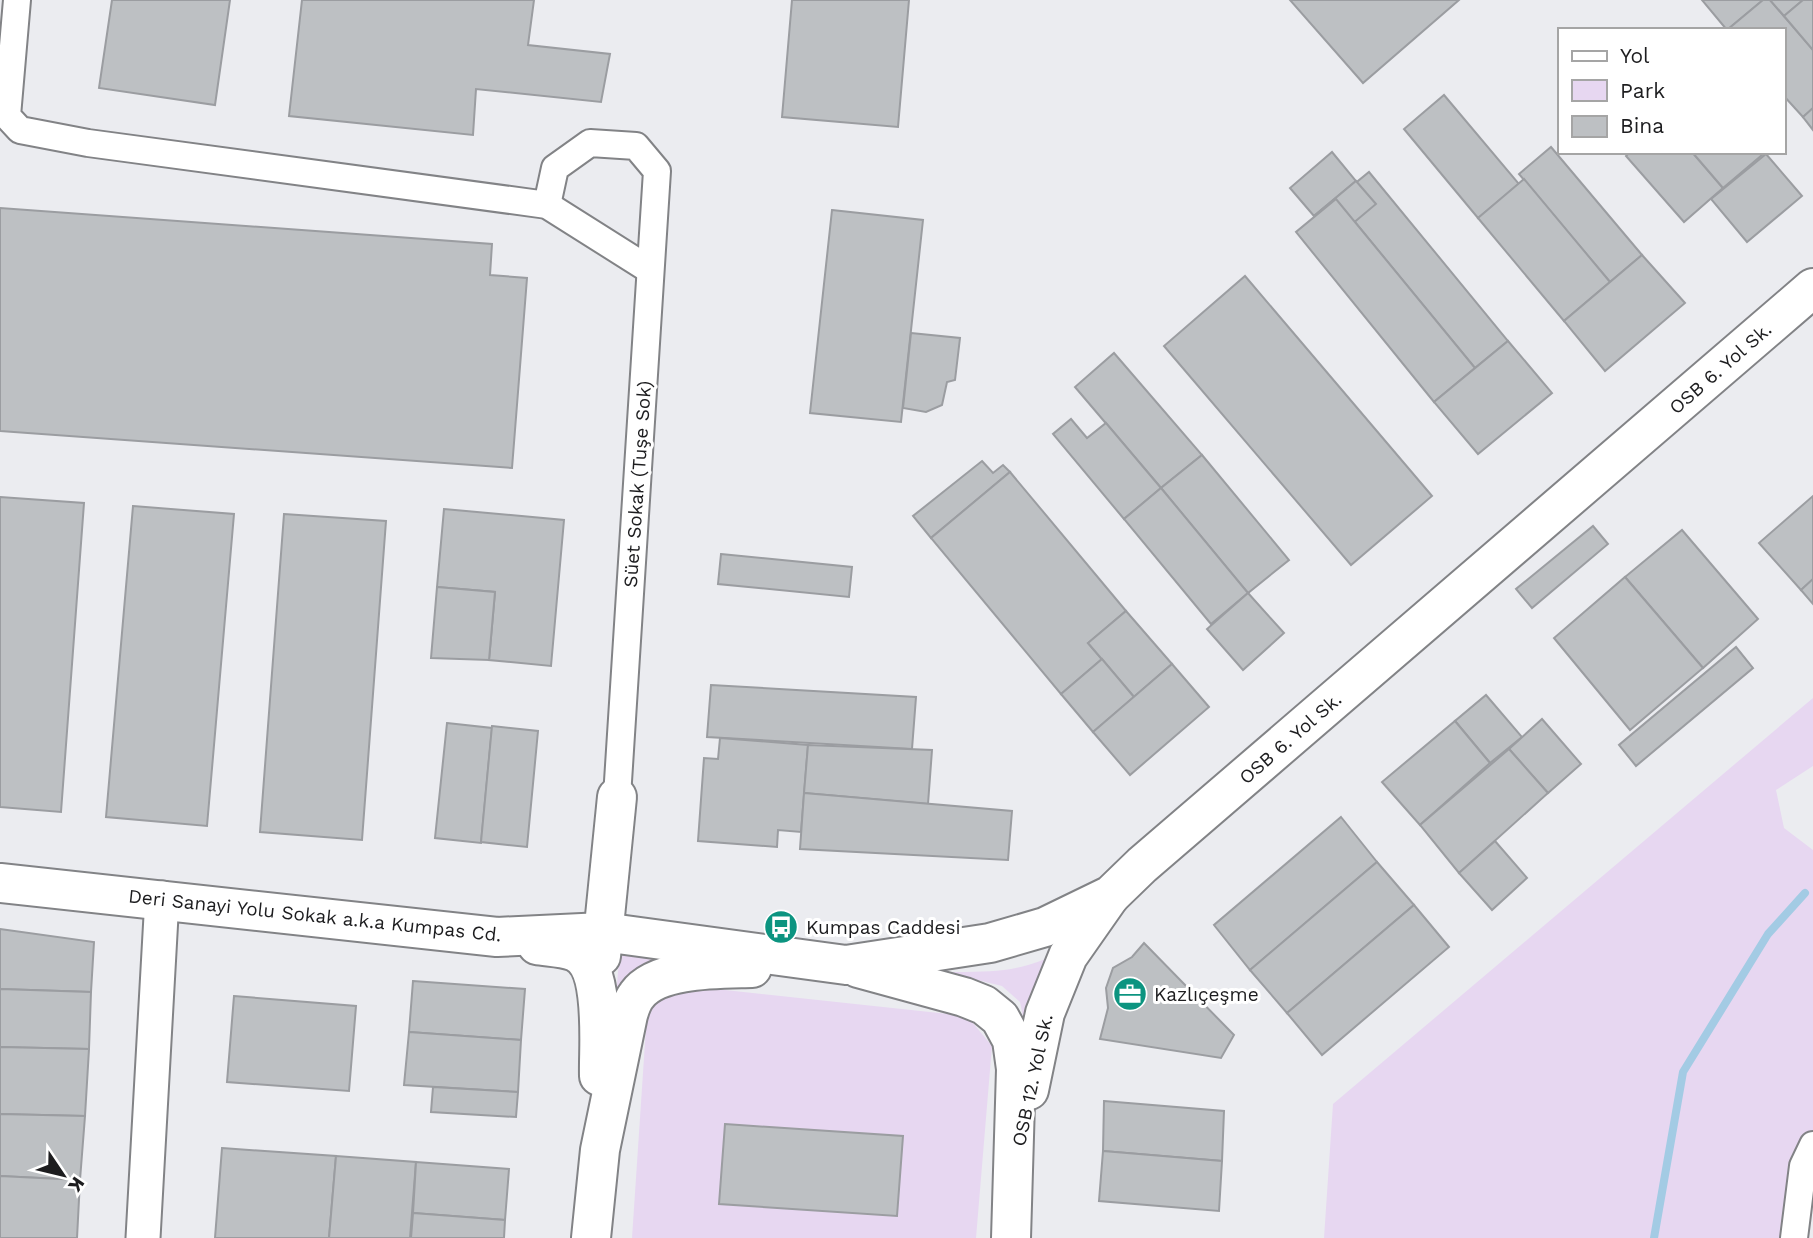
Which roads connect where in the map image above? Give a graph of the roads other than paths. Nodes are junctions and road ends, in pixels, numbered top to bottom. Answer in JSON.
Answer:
{"nodes":[{"id":1,"x":17,"y":0,"type":"edge"},
{"id":2,"x":547,"y":205,"type":"junction"},
{"id":3,"x":650,"y":271,"type":"junction"},
{"id":4,"x":1813,"y":288,"type":"edge"},
{"id":5,"x":617,"y":797,"type":"junction"},
{"id":6,"x":0,"y":883,"type":"edge"},
{"id":7,"x":607,"y":890,"type":"junction"},
{"id":8,"x":1111,"y":895,"type":"junction"},
{"id":9,"x":162,"y":898,"type":"junction"},
{"id":10,"x":603,"y":932,"type":"junction"},
{"id":11,"x":564,"y":934,"type":"junction"},
{"id":12,"x":497,"y":937,"type":"junction"},
{"id":13,"x":673,"y":940,"type":"junction"},
{"id":14,"x":846,"y":965,"type":"junction"},
{"id":15,"x":597,"y":988,"type":"junction"},
{"id":16,"x":1813,"y":1145,"type":"edge"},
{"id":17,"x":600,"y":1150,"type":"junction"},
{"id":18,"x":1015,"y":1157,"type":"junction"},
{"id":19,"x":143,"y":1238,"type":"edge"},
{"id":20,"x":591,"y":1238,"type":"edge"},
{"id":21,"x":1010,"y":1238,"type":"edge"},
{"id":22,"x":1794,"y":1238,"type":"edge"}],
"edges":[{"from":1,"to":2,"type":"street"},
{"from":2,"to":3,"type":"street"},
{"from":2,"to":3,"type":"street","name":"Süet Sokak (Tuşe Sok)"},
{"from":3,"to":5,"type":"street","name":"Süet Sokak (Tuşe Sok)"},
{"from":4,"to":8,"type":"main road","name":"OSB 6. Yol Sk."},
{"from":5,"to":7,"type":"main road"},
{"from":5,"to":13,"type":"main road"},
{"from":6,"to":9,"type":"main road","name":"Deri Sanayi Yolu Sokak a.k.a Kumpas Cd."},
{"from":7,"to":10,"type":"main road"},
{"from":7,"to":11,"type":"street"},
{"from":8,"to":14,"type":"main road","name":"OSB 6. Yol Sk."},
{"from":8,"to":18,"type":"main road","name":"OSB 12. Yol Sk."},
{"from":9,"to":12,"type":"main road","name":"Deri Sanayi Yolu Sokak a.k.a Kumpas Cd."},
{"from":9,"to":19,"type":"street"},
{"from":10,"to":11,"type":"main road","name":"Deri Sanayi Yolu Sokak a.k.a Kumpas Cd."},
{"from":10,"to":13,"type":"main road","name":"Deri Sanayi Yolu Sokak a.k.a Kumpas Cd."},
{"from":10,"to":15,"type":"main road"},
{"from":11,"to":12,"type":"main road","name":"Deri Sanayi Yolu Sokak a.k.a Kumpas Cd."},
{"from":12,"to":15,"type":"main road"},
{"from":13,"to":14,"type":"main road","name":"OSB 6. Yol Sk."},
{"from":14,"to":17,"type":"main road"},
{"from":14,"to":18,"type":"main road"},
{"from":15,"to":17,"type":"main road"},
{"from":16,"to":22,"type":"street"},
{"from":17,"to":20,"type":"main road"},
{"from":18,"to":21,"type":"main road"}]}
